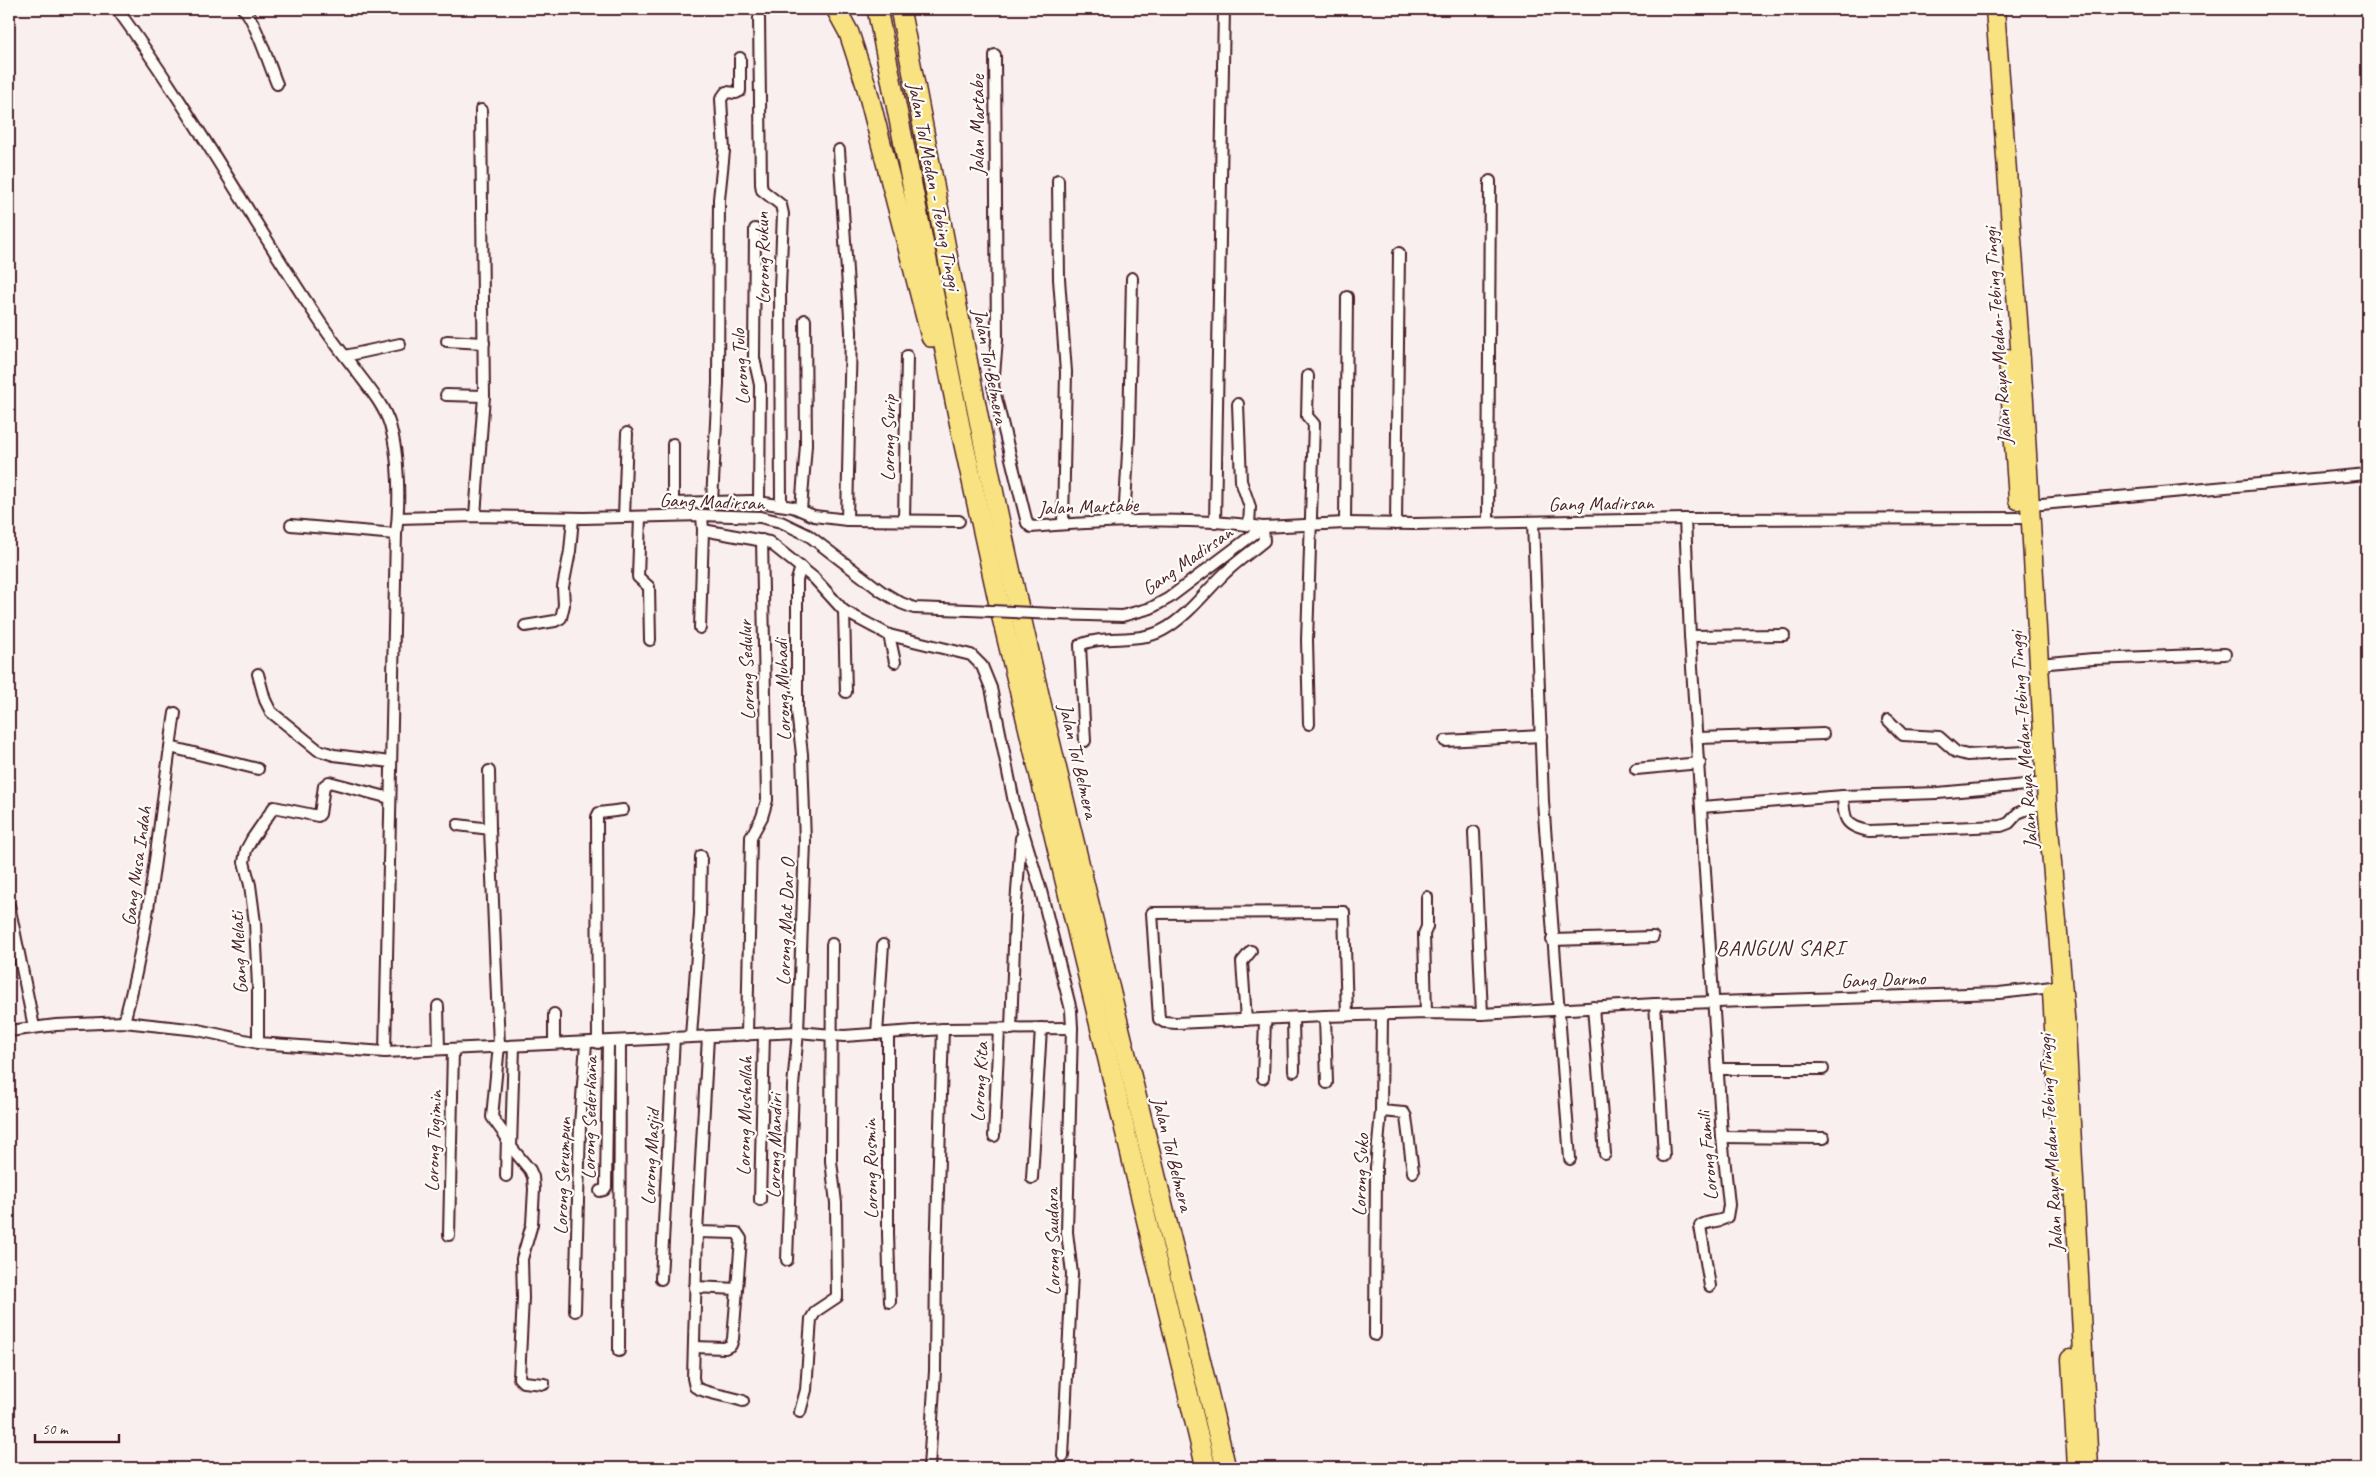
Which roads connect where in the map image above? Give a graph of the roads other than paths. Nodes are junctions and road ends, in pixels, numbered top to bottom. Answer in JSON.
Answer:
{"nodes":[{"id":1,"x":117,"y":9,"type":"edge"},
{"id":2,"x":243,"y":9,"type":"edge"},
{"id":3,"x":836,"y":9,"type":"edge"},
{"id":4,"x":877,"y":9,"type":"edge"},
{"id":5,"x":900,"y":9,"type":"edge"},
{"id":6,"x":907,"y":9,"type":"edge"},
{"id":7,"x":1224,"y":9,"type":"edge"},
{"id":8,"x":1984,"y":9,"type":"edge"},
{"id":9,"x":1995,"y":9,"type":"edge"},
{"id":10,"x":759,"y":18,"type":"dead end"},
{"id":11,"x":995,"y":55,"type":"dead end"},
{"id":12,"x":740,"y":58,"type":"dead end"},
{"id":13,"x":910,"y":58,"type":"junction"},
{"id":14,"x":277,"y":84,"type":"dead end"},
{"id":15,"x":481,"y":110,"type":"dead end"},
{"id":16,"x":839,"y":150,"type":"dead end"},
{"id":17,"x":1058,"y":180,"type":"dead end"},
{"id":18,"x":1490,"y":181,"type":"dead end"},
{"id":19,"x":755,"y":230,"type":"dead end"},
{"id":20,"x":1399,"y":253,"type":"dead end"},
{"id":21,"x":1132,"y":278,"type":"dead end"},
{"id":22,"x":1347,"y":297,"type":"dead end"},
{"id":23,"x":805,"y":320,"type":"dead end"},
{"id":24,"x":447,"y":340,"type":"dead end"},
{"id":25,"x":484,"y":343,"type":"junction"},
{"id":26,"x":400,"y":344,"type":"dead end"},
{"id":27,"x":345,"y":356,"type":"junction"},
{"id":28,"x":907,"y":356,"type":"dead end"},
{"id":29,"x":1308,"y":376,"type":"dead end"},
{"id":30,"x":446,"y":395,"type":"dead end"},
{"id":31,"x":484,"y":396,"type":"junction"},
{"id":32,"x":1238,"y":404,"type":"dead end"},
{"id":33,"x":962,"y":431,"type":"junction"},
{"id":34,"x":627,"y":432,"type":"dead end"},
{"id":35,"x":673,"y":444,"type":"dead end"},
{"id":36,"x":2367,"y":474,"type":"edge"},
{"id":37,"x":712,"y":502,"type":"junction"},
{"id":38,"x":759,"y":502,"type":"junction"},
{"id":39,"x":673,"y":503,"type":"junction"},
{"id":40,"x":781,"y":505,"type":"junction"},
{"id":41,"x":802,"y":510,"type":"junction"},
{"id":42,"x":2027,"y":514,"type":"junction"},
{"id":43,"x":702,"y":515,"type":"junction"},
{"id":44,"x":475,"y":516,"type":"junction"},
{"id":45,"x":673,"y":516,"type":"junction"},
{"id":46,"x":624,"y":517,"type":"junction"},
{"id":47,"x":640,"y":517,"type":"junction"},
{"id":48,"x":398,"y":518,"type":"junction"},
{"id":49,"x":573,"y":518,"type":"junction"},
{"id":50,"x":1685,"y":519,"type":"junction"},
{"id":51,"x":847,"y":520,"type":"junction"},
{"id":52,"x":904,"y":520,"type":"junction"},
{"id":53,"x":958,"y":521,"type":"dead end"},
{"id":54,"x":1124,"y":521,"type":"junction"},
{"id":55,"x":1215,"y":522,"type":"junction"},
{"id":56,"x":1488,"y":522,"type":"junction"},
{"id":57,"x":1533,"y":522,"type":"junction"},
{"id":58,"x":1345,"y":523,"type":"junction"},
{"id":59,"x":1063,"y":524,"type":"junction"},
{"id":60,"x":1311,"y":524,"type":"junction"},
{"id":61,"x":1396,"y":524,"type":"junction"},
{"id":62,"x":291,"y":525,"type":"dead end"},
{"id":63,"x":1249,"y":525,"type":"junction"},
{"id":64,"x":1263,"y":527,"type":"junction"},
{"id":65,"x":703,"y":530,"type":"junction"},
{"id":66,"x":396,"y":534,"type":"junction"},
{"id":67,"x":762,"y":540,"type":"junction"},
{"id":68,"x":801,"y":567,"type":"junction"},
{"id":69,"x":844,"y":611,"type":"junction"},
{"id":70,"x":524,"y":626,"type":"dead end"},
{"id":71,"x":700,"y":628,"type":"dead end"},
{"id":72,"x":1784,"y":634,"type":"dead end"},
{"id":73,"x":889,"y":635,"type":"junction"},
{"id":74,"x":1690,"y":636,"type":"junction"},
{"id":75,"x":650,"y":640,"type":"dead end"},
{"id":76,"x":2225,"y":654,"type":"dead end"},
{"id":77,"x":895,"y":662,"type":"dead end"},
{"id":78,"x":2039,"y":664,"type":"junction"},
{"id":79,"x":258,"y":674,"type":"dead end"},
{"id":80,"x":846,"y":692,"type":"dead end"},
{"id":81,"x":175,"y":713,"type":"dead end"},
{"id":82,"x":1888,"y":720,"type":"dead end"},
{"id":83,"x":1309,"y":724,"type":"dead end"},
{"id":84,"x":1823,"y":734,"type":"dead end"},
{"id":85,"x":1541,"y":736,"type":"junction"},
{"id":86,"x":1698,"y":738,"type":"junction"},
{"id":87,"x":1085,"y":741,"type":"dead end"},
{"id":88,"x":1445,"y":741,"type":"dead end"},
{"id":89,"x":170,"y":747,"type":"junction"},
{"id":90,"x":2039,"y":751,"type":"junction"},
{"id":91,"x":390,"y":762,"type":"junction"},
{"id":92,"x":1700,"y":763,"type":"junction"},
{"id":93,"x":258,"y":769,"type":"dead end"},
{"id":94,"x":1636,"y":769,"type":"dead end"},
{"id":95,"x":489,"y":771,"type":"dead end"},
{"id":96,"x":2036,"y":784,"type":"junction"},
{"id":97,"x":1843,"y":796,"type":"junction"},
{"id":98,"x":390,"y":798,"type":"junction"},
{"id":99,"x":2037,"y":805,"type":"junction"},
{"id":100,"x":1702,"y":807,"type":"junction"},
{"id":101,"x":623,"y":810,"type":"dead end"},
{"id":102,"x":804,"y":812,"type":"joint"},
{"id":103,"x":458,"y":825,"type":"dead end"},
{"id":104,"x":490,"y":829,"type":"junction"},
{"id":105,"x":1022,"y":831,"type":"junction"},
{"id":106,"x":1474,"y":832,"type":"dead end"},
{"id":107,"x":701,"y":856,"type":"dead end"},
{"id":108,"x":1427,"y":897,"type":"dead end"},
{"id":109,"x":9,"y":905,"type":"edge"},
{"id":110,"x":1653,"y":936,"type":"dead end"},
{"id":111,"x":1552,"y":940,"type":"junction"},
{"id":112,"x":832,"y":944,"type":"dead end"},
{"id":113,"x":882,"y":945,"type":"dead end"},
{"id":114,"x":1251,"y":950,"type":"dead end"},
{"id":115,"x":2052,"y":988,"type":"junction"},
{"id":116,"x":1714,"y":1002,"type":"junction"},
{"id":117,"x":1654,"y":1004,"type":"junction"},
{"id":118,"x":438,"y":1006,"type":"dead end"},
{"id":119,"x":1592,"y":1007,"type":"junction"},
{"id":120,"x":1557,"y":1009,"type":"junction"},
{"id":121,"x":1426,"y":1012,"type":"junction"},
{"id":122,"x":554,"y":1014,"type":"dead end"},
{"id":123,"x":1482,"y":1014,"type":"junction"},
{"id":124,"x":1325,"y":1016,"type":"junction"},
{"id":125,"x":1347,"y":1016,"type":"junction"},
{"id":126,"x":1382,"y":1016,"type":"junction"},
{"id":127,"x":1293,"y":1018,"type":"junction"},
{"id":128,"x":1246,"y":1020,"type":"junction"},
{"id":129,"x":1265,"y":1020,"type":"junction"},
{"id":130,"x":124,"y":1022,"type":"junction"},
{"id":131,"x":34,"y":1027,"type":"junction"},
{"id":132,"x":1041,"y":1028,"type":"junction"},
{"id":133,"x":1072,"y":1028,"type":"junction"},
{"id":134,"x":943,"y":1029,"type":"junction"},
{"id":135,"x":999,"y":1029,"type":"junction"},
{"id":136,"x":1011,"y":1029,"type":"junction"},
{"id":137,"x":9,"y":1031,"type":"edge"},
{"id":138,"x":798,"y":1032,"type":"junction"},
{"id":139,"x":764,"y":1034,"type":"junction"},
{"id":140,"x":877,"y":1034,"type":"junction"},
{"id":141,"x":888,"y":1034,"type":"junction"},
{"id":142,"x":748,"y":1035,"type":"junction"},
{"id":143,"x":691,"y":1036,"type":"junction"},
{"id":144,"x":831,"y":1036,"type":"junction"},
{"id":145,"x":674,"y":1037,"type":"junction"},
{"id":146,"x":708,"y":1037,"type":"junction"},
{"id":147,"x":620,"y":1041,"type":"junction"},
{"id":148,"x":258,"y":1042,"type":"junction"},
{"id":149,"x":554,"y":1043,"type":"junction"},
{"id":150,"x":586,"y":1043,"type":"junction"},
{"id":151,"x":603,"y":1043,"type":"junction"},
{"id":152,"x":499,"y":1045,"type":"junction"},
{"id":153,"x":514,"y":1046,"type":"junction"},
{"id":154,"x":439,"y":1049,"type":"junction"},
{"id":155,"x":453,"y":1050,"type":"junction"},
{"id":156,"x":385,"y":1052,"type":"junction"},
{"id":157,"x":1718,"y":1069,"type":"junction"},
{"id":158,"x":1823,"y":1070,"type":"dead end"},
{"id":159,"x":1294,"y":1071,"type":"dead end"},
{"id":160,"x":1263,"y":1078,"type":"dead end"},
{"id":161,"x":1327,"y":1083,"type":"dead end"},
{"id":162,"x":1381,"y":1111,"type":"junction"},
{"id":163,"x":994,"y":1136,"type":"dead end"},
{"id":164,"x":1722,"y":1137,"type":"junction"},
{"id":165,"x":1824,"y":1138,"type":"dead end"},
{"id":166,"x":1605,"y":1154,"type":"dead end"},
{"id":167,"x":1664,"y":1156,"type":"dead end"},
{"id":168,"x":1570,"y":1159,"type":"dead end"},
{"id":169,"x":1414,"y":1172,"type":"dead end"},
{"id":170,"x":506,"y":1176,"type":"dead end"},
{"id":171,"x":1032,"y":1178,"type":"dead end"},
{"id":172,"x":600,"y":1191,"type":"dead end"},
{"id":173,"x":760,"y":1200,"type":"dead end"},
{"id":174,"x":697,"y":1232,"type":"junction"},
{"id":175,"x":449,"y":1235,"type":"dead end"},
{"id":176,"x":787,"y":1260,"type":"dead end"},
{"id":177,"x":661,"y":1279,"type":"dead end"},
{"id":178,"x":1710,"y":1286,"type":"dead end"},
{"id":179,"x":695,"y":1287,"type":"junction"},
{"id":180,"x":737,"y":1289,"type":"junction"},
{"id":181,"x":890,"y":1302,"type":"dead end"},
{"id":182,"x":575,"y":1311,"type":"dead end"},
{"id":183,"x":1374,"y":1335,"type":"dead end"},
{"id":184,"x":694,"y":1348,"type":"junction"},
{"id":185,"x":619,"y":1351,"type":"dead end"},
{"id":186,"x":544,"y":1384,"type":"dead end"},
{"id":187,"x":743,"y":1401,"type":"dead end"},
{"id":188,"x":800,"y":1412,"type":"dead end"},
{"id":189,"x":1063,"y":1456,"type":"dead end"},
{"id":190,"x":929,"y":1468,"type":"edge"},
{"id":191,"x":1206,"y":1468,"type":"edge"},
{"id":192,"x":1226,"y":1468,"type":"edge"},
{"id":193,"x":2077,"y":1468,"type":"edge"},
{"id":194,"x":2089,"y":1468,"type":"edge"}],
"edges":[{"from":1,"to":27,"type":"street"},
{"from":2,"to":14,"type":"street"},
{"from":3,"to":33,"type":"highway"},
{"from":4,"to":33,"type":"highway","name":"Jalan Tol Medan - Tebing Tinggi"},
{"from":5,"to":13,"type":"highway","name":"Jalan Tol Medan - Tebing Tinggi"},
{"from":6,"to":13,"type":"highway"},
{"from":7,"to":55,"type":"street"},
{"from":8,"to":42,"type":"highway","name":"Jalan Raya Medan-Tebing Tinggi"},
{"from":9,"to":42,"type":"highway","name":"Jalan Raya Medan-Tebing Tinggi"},
{"from":10,"to":40,"type":"street","name":"Lorong Rukun"},
{"from":11,"to":59,"type":"street","name":"Jalan Martabe"},
{"from":12,"to":37,"type":"street"},
{"from":13,"to":192,"type":"highway","name":"Jalan Tol Belmera"},
{"from":15,"to":25,"type":"street"},
{"from":16,"to":51,"type":"street"},
{"from":17,"to":59,"type":"street"},
{"from":18,"to":56,"type":"street"},
{"from":19,"to":38,"type":"street","name":"Lorong Tulo"},
{"from":20,"to":61,"type":"street"},
{"from":21,"to":54,"type":"street"},
{"from":22,"to":58,"type":"street"},
{"from":23,"to":41,"type":"street"},
{"from":24,"to":25,"type":"street"},
{"from":25,"to":31,"type":"street"},
{"from":26,"to":27,"type":"street"},
{"from":27,"to":48,"type":"street"},
{"from":28,"to":52,"type":"street","name":"Lorong Surip"},
{"from":29,"to":60,"type":"street"},
{"from":30,"to":31,"type":"street"},
{"from":31,"to":44,"type":"street"},
{"from":32,"to":63,"type":"street"},
{"from":33,"to":191,"type":"highway","name":"Jalan Tol Belmera"},
{"from":34,"to":46,"type":"street"},
{"from":35,"to":39,"type":"street"},
{"from":36,"to":42,"type":"street","name":"Gang Madirsan"},
{"from":37,"to":38,"type":"street"},
{"from":37,"to":39,"type":"street"},
{"from":38,"to":40,"type":"street"},
{"from":39,"to":45,"type":"street"},
{"from":40,"to":41,"type":"street"},
{"from":41,"to":51,"type":"street"},
{"from":42,"to":50,"type":"street","name":"Gang Madirsan"},
{"from":42,"to":78,"type":"highway","name":"Jalan Raya Medan-Tebing Tinggi"},
{"from":42,"to":90,"type":"highway","name":"Jalan Raya Medan-Tebing Tinggi"},
{"from":43,"to":45,"type":"street","name":"Gang Madirsan"},
{"from":43,"to":64,"type":"street","name":"Gang Madirsan","bridge":true},
{"from":43,"to":65,"type":"street"},
{"from":44,"to":48,"type":"street","name":"Gang Madirsan"},
{"from":44,"to":49,"type":"street","name":"Gang Madirsan"},
{"from":45,"to":47,"type":"street","name":"Gang Madirsan"},
{"from":46,"to":47,"type":"street","name":"Gang Madirsan"},
{"from":46,"to":49,"type":"street","name":"Gang Madirsan"},
{"from":47,"to":75,"type":"street"},
{"from":48,"to":66,"type":"street"},
{"from":49,"to":70,"type":"street"},
{"from":50,"to":57,"type":"street","name":"Gang Madirsan"},
{"from":50,"to":74,"type":"street","name":"Lorong Famili"},
{"from":51,"to":52,"type":"street"},
{"from":52,"to":53,"type":"street"},
{"from":54,"to":55,"type":"street","name":"Jalan Martabe"},
{"from":54,"to":59,"type":"street","name":"Jalan Martabe"},
{"from":55,"to":63,"type":"street","name":"Jalan Martabe"},
{"from":56,"to":57,"type":"street","name":"Gang Madirsan"},
{"from":56,"to":61,"type":"street","name":"Gang Madirsan"},
{"from":57,"to":85,"type":"street"},
{"from":58,"to":60,"type":"street","name":"Gang Madirsan"},
{"from":58,"to":61,"type":"street","name":"Gang Madirsan"},
{"from":60,"to":64,"type":"street","name":"Gang Madirsan"},
{"from":60,"to":83,"type":"street"},
{"from":62,"to":66,"type":"street"},
{"from":63,"to":64,"type":"street","name":"Jalan Martabe"},
{"from":64,"to":87,"type":"street"},
{"from":65,"to":67,"type":"street"},
{"from":65,"to":71,"type":"street"},
{"from":66,"to":91,"type":"street"},
{"from":67,"to":68,"type":"street"},
{"from":67,"to":142,"type":"street","name":"Lorong Sedulur"},
{"from":68,"to":69,"type":"street"},
{"from":68,"to":102,"type":"street","name":"Lorong Muhadi"},
{"from":69,"to":73,"type":"street"},
{"from":69,"to":80,"type":"street"},
{"from":72,"to":74,"type":"street"},
{"from":73,"to":77,"type":"street"},
{"from":73,"to":105,"type":"street"},
{"from":74,"to":86,"type":"street","name":"Lorong Famili"},
{"from":76,"to":78,"type":"street"},
{"from":78,"to":90,"type":"highway","name":"Jalan Raya Medan-Tebing Tinggi"},
{"from":79,"to":91,"type":"street"},
{"from":81,"to":89,"type":"street","name":"Gang Nusa Indah"},
{"from":82,"to":90,"type":"street"},
{"from":84,"to":86,"type":"street"},
{"from":85,"to":88,"type":"street"},
{"from":85,"to":111,"type":"street"},
{"from":86,"to":92,"type":"street","name":"Lorong Famili"},
{"from":89,"to":93,"type":"street"},
{"from":89,"to":130,"type":"street","name":"Gang Nusa Indah"},
{"from":90,"to":96,"type":"highway","name":"Jalan Raya Medan-Tebing Tinggi"},
{"from":90,"to":194,"type":"highway","name":"Jalan Raya Medan-Tebing Tinggi"},
{"from":91,"to":98,"type":"street"},
{"from":92,"to":94,"type":"street"},
{"from":92,"to":100,"type":"street","name":"Lorong Famili"},
{"from":95,"to":104,"type":"street"},
{"from":96,"to":97,"type":"street"},
{"from":96,"to":99,"type":"highway","name":"Jalan Raya Medan-Tebing Tinggi"},
{"from":97,"to":99,"type":"street"},
{"from":97,"to":100,"type":"street"},
{"from":98,"to":148,"type":"street","name":"Gang Melati"},
{"from":98,"to":156,"type":"street"},
{"from":99,"to":115,"type":"highway","name":"Jalan Raya Medan-Tebing Tinggi"},
{"from":100,"to":116,"type":"street","name":"Lorong Famili"},
{"from":101,"to":151,"type":"street"},
{"from":102,"to":138,"type":"street","name":"Lorong Mat Dar O"},
{"from":103,"to":104,"type":"street"},
{"from":104,"to":152,"type":"street"},
{"from":105,"to":133,"type":"street","name":"Lorong Saudara"},
{"from":105,"to":136,"type":"street"},
{"from":106,"to":123,"type":"street"},
{"from":107,"to":143,"type":"street"},
{"from":108,"to":121,"type":"street"},
{"from":109,"to":131,"type":"street"},
{"from":110,"to":111,"type":"street"},
{"from":111,"to":120,"type":"street"},
{"from":112,"to":144,"type":"street"},
{"from":113,"to":140,"type":"street"},
{"from":114,"to":128,"type":"street"},
{"from":115,"to":116,"type":"street","name":"Gang Darmo"},
{"from":115,"to":193,"type":"highway","name":"Jalan Raya Medan-Tebing Tinggi"},
{"from":116,"to":117,"type":"street","name":"Gang Darmo"},
{"from":116,"to":157,"type":"street","name":"Lorong Famili"},
{"from":117,"to":119,"type":"street","name":"Gang Darmo"},
{"from":117,"to":167,"type":"street"},
{"from":118,"to":154,"type":"street"},
{"from":119,"to":120,"type":"street","name":"Gang Darmo"},
{"from":119,"to":166,"type":"street"},
{"from":120,"to":123,"type":"street","name":"Gang Darmo"},
{"from":120,"to":168,"type":"street"},
{"from":121,"to":123,"type":"street","name":"Gang Darmo"},
{"from":121,"to":126,"type":"street","name":"Gang Darmo"},
{"from":122,"to":149,"type":"street"},
{"from":124,"to":125,"type":"street","name":"Gang Darmo"},
{"from":124,"to":127,"type":"street","name":"Gang Darmo"},
{"from":124,"to":161,"type":"street"},
{"from":125,"to":126,"type":"street","name":"Gang Darmo"},
{"from":125,"to":128,"type":"street","name":"Gang Darmo"},
{"from":126,"to":162,"type":"street","name":"Lorong Suko"},
{"from":127,"to":129,"type":"street","name":"Gang Darmo"},
{"from":127,"to":159,"type":"street"},
{"from":128,"to":129,"type":"street","name":"Gang Darmo"},
{"from":129,"to":160,"type":"street"},
{"from":130,"to":131,"type":"street"},
{"from":130,"to":148,"type":"street"},
{"from":131,"to":137,"type":"street"},
{"from":132,"to":133,"type":"street"},
{"from":132,"to":136,"type":"street"},
{"from":132,"to":171,"type":"street"},
{"from":133,"to":189,"type":"street","name":"Lorong Saudara"},
{"from":134,"to":135,"type":"street"},
{"from":134,"to":141,"type":"street"},
{"from":134,"to":190,"type":"street"},
{"from":135,"to":136,"type":"street"},
{"from":135,"to":163,"type":"street","name":"Lorong Kita"},
{"from":138,"to":139,"type":"street"},
{"from":138,"to":144,"type":"street"},
{"from":138,"to":176,"type":"street","name":"Lorong Mandiri"},
{"from":139,"to":142,"type":"street"},
{"from":139,"to":173,"type":"street","name":"Lorong Mushollah"},
{"from":140,"to":141,"type":"street"},
{"from":140,"to":144,"type":"street"},
{"from":141,"to":181,"type":"street","name":"Lorong Rusmin"},
{"from":142,"to":146,"type":"street"},
{"from":143,"to":145,"type":"street"},
{"from":143,"to":146,"type":"street"},
{"from":144,"to":188,"type":"street"},
{"from":145,"to":147,"type":"street"},
{"from":145,"to":177,"type":"street","name":"Lorong Masjid"},
{"from":146,"to":174,"type":"street"},
{"from":147,"to":151,"type":"street"},
{"from":147,"to":185,"type":"street"},
{"from":148,"to":156,"type":"street"},
{"from":149,"to":150,"type":"street"},
{"from":149,"to":153,"type":"street"},
{"from":150,"to":151,"type":"street"},
{"from":150,"to":182,"type":"street","name":"Lorong Serumpun"},
{"from":151,"to":172,"type":"street","name":"Lorong Sederhana"},
{"from":152,"to":153,"type":"street"},
{"from":152,"to":155,"type":"street"},
{"from":152,"to":170,"type":"street"},
{"from":153,"to":186,"type":"street"},
{"from":154,"to":155,"type":"street"},
{"from":154,"to":156,"type":"street"},
{"from":155,"to":175,"type":"street","name":"Lorong Tugimin"},
{"from":157,"to":158,"type":"street"},
{"from":157,"to":164,"type":"street","name":"Lorong Famili"},
{"from":162,"to":169,"type":"street"},
{"from":162,"to":183,"type":"street","name":"Lorong Suko"},
{"from":164,"to":165,"type":"street"},
{"from":164,"to":178,"type":"street","name":"Lorong Famili"},
{"from":174,"to":179,"type":"street"},
{"from":174,"to":180,"type":"street"},
{"from":179,"to":180,"type":"street"},
{"from":179,"to":184,"type":"street"},
{"from":180,"to":184,"type":"street"},
{"from":184,"to":187,"type":"street"}]}
